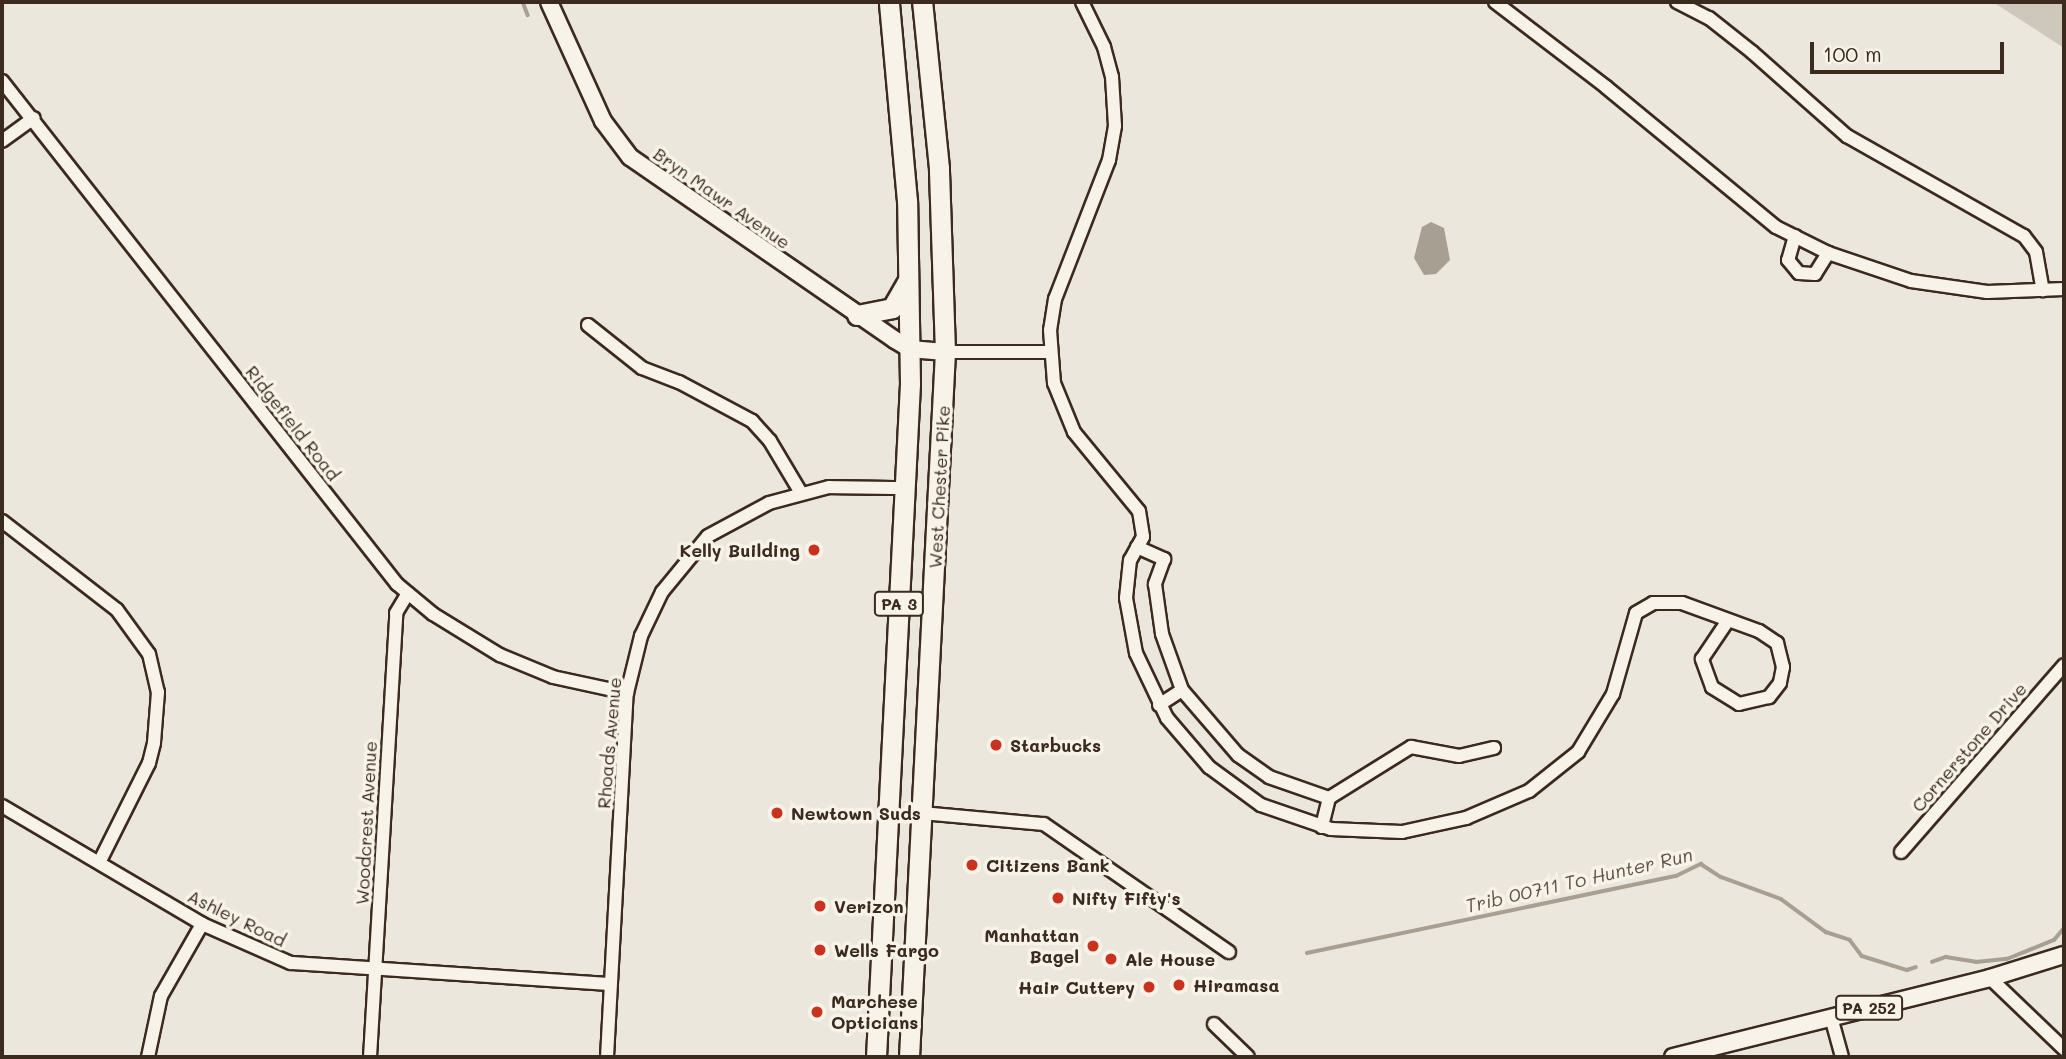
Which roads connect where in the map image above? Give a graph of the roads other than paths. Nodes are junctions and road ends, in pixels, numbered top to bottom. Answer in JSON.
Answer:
{"nodes":[{"id":1,"x":548,"y":2,"type":"edge"},
{"id":2,"x":889,"y":2,"type":"edge"},
{"id":3,"x":922,"y":2,"type":"edge"},
{"id":4,"x":1082,"y":2,"type":"edge"},
{"id":5,"x":1494,"y":2,"type":"edge"},
{"id":6,"x":1677,"y":2,"type":"edge"},
{"id":7,"x":2,"y":81,"type":"edge"},
{"id":8,"x":34,"y":118,"type":"junction"},
{"id":9,"x":2,"y":141,"type":"edge"},
{"id":10,"x":1795,"y":236,"type":"junction"},
{"id":11,"x":1828,"y":253,"type":"junction"},
{"id":12,"x":909,"y":278,"type":"junction"},
{"id":13,"x":2064,"y":289,"type":"edge"},
{"id":14,"x":2043,"y":290,"type":"junction"},
{"id":15,"x":857,"y":315,"type":"junction"},
{"id":16,"x":588,"y":325,"type":"dead end"},
{"id":17,"x":910,"y":349,"type":"junction"},
{"id":18,"x":945,"y":352,"type":"junction"},
{"id":19,"x":1050,"y":352,"type":"junction"},
{"id":20,"x":905,"y":488,"type":"junction"},
{"id":21,"x":801,"y":494,"type":"junction"},
{"id":22,"x":2,"y":521,"type":"edge"},
{"id":23,"x":1137,"y":547,"type":"junction"},
{"id":24,"x":408,"y":593,"type":"junction"},
{"id":25,"x":1727,"y":622,"type":"junction"},
{"id":26,"x":2064,"y":666,"type":"edge"},
{"id":27,"x":1182,"y":690,"type":"junction"},
{"id":28,"x":627,"y":692,"type":"junction"},
{"id":29,"x":1159,"y":705,"type":"junction"},
{"id":30,"x":1494,"y":748,"type":"dead end"},
{"id":31,"x":1329,"y":798,"type":"junction"},
{"id":32,"x":2,"y":806,"type":"edge"},
{"id":33,"x":922,"y":813,"type":"junction"},
{"id":34,"x":1322,"y":827,"type":"junction"},
{"id":35,"x":1900,"y":852,"type":"dead end"},
{"id":36,"x":100,"y":861,"type":"junction"},
{"id":37,"x":202,"y":924,"type":"junction"},
{"id":38,"x":1229,"y":952,"type":"dead end"},
{"id":39,"x":2064,"y":955,"type":"edge"},
{"id":40,"x":374,"y":971,"type":"junction"},
{"id":41,"x":1990,"y":978,"type":"junction"},
{"id":42,"x":610,"y":984,"type":"junction"},
{"id":43,"x":1831,"y":1017,"type":"junction"},
{"id":44,"x":1214,"y":1024,"type":"dead end"},
{"id":45,"x":2064,"y":1049,"type":"edge"},
{"id":46,"x":148,"y":1057,"type":"edge"},
{"id":47,"x":370,"y":1057,"type":"edge"},
{"id":48,"x":607,"y":1057,"type":"edge"},
{"id":49,"x":876,"y":1057,"type":"edge"},
{"id":50,"x":909,"y":1057,"type":"edge"},
{"id":51,"x":1248,"y":1057,"type":"edge"},
{"id":52,"x":1673,"y":1057,"type":"edge"},
{"id":53,"x":1842,"y":1057,"type":"edge"}],
"edges":[{"from":1,"to":15,"type":"main road","name":"Bryn Mawr Avenue"},
{"from":2,"to":12,"type":"highway","name":"West Chester Pike","number":"PA 3"},
{"from":3,"to":18,"type":"highway","name":"West Chester Pike","number":"PA 3"},
{"from":4,"to":19,"type":"street"},
{"from":5,"to":10,"type":"street"},
{"from":6,"to":14,"type":"street"},
{"from":7,"to":8,"type":"street","name":"Ridgefield Road"},
{"from":8,"to":9,"type":"street"},
{"from":8,"to":24,"type":"street","name":"Ridgefield Road"},
{"from":10,"to":11,"type":"street"},
{"from":10,"to":11,"type":"street"},
{"from":11,"to":14,"type":"street"},
{"from":12,"to":15,"type":"highway"},
{"from":12,"to":17,"type":"highway","name":"West Chester Pike","number":"PA 3"},
{"from":13,"to":14,"type":"street"},
{"from":15,"to":17,"type":"main road","name":"Bryn Mawr Avenue"},
{"from":16,"to":21,"type":"street"},
{"from":17,"to":18,"type":"main road","name":"Bryn Mawr Avenue"},
{"from":17,"to":20,"type":"highway","name":"West Chester Pike","number":"PA 3"},
{"from":18,"to":19,"type":"street"},
{"from":18,"to":33,"type":"highway","name":"West Chester Pike","number":"PA 3"},
{"from":19,"to":23,"type":"street"},
{"from":20,"to":21,"type":"street","name":"Rhoads Avenue"},
{"from":20,"to":49,"type":"highway","name":"West Chester Pike","number":"PA 3"},
{"from":21,"to":28,"type":"street","name":"Rhoads Avenue"},
{"from":22,"to":36,"type":"street"},
{"from":23,"to":27,"type":"street"},
{"from":23,"to":29,"type":"street"},
{"from":24,"to":28,"type":"street","name":"Ridgefield Road"},
{"from":24,"to":40,"type":"street","name":"Woodcrest Avenue"},
{"from":25,"to":25,"type":"street"},
{"from":25,"to":34,"type":"street"},
{"from":26,"to":35,"type":"street","name":"Cornerstone Drive"},
{"from":27,"to":29,"type":"street"},
{"from":27,"to":31,"type":"street"},
{"from":28,"to":42,"type":"street","name":"Rhoads Avenue"},
{"from":29,"to":34,"type":"street"},
{"from":30,"to":31,"type":"street"},
{"from":31,"to":34,"type":"street"},
{"from":32,"to":36,"type":"street","name":"Ashley Road"},
{"from":33,"to":38,"type":"street"},
{"from":33,"to":50,"type":"highway","name":"West Chester Pike","number":"PA 3"},
{"from":36,"to":37,"type":"street","name":"Ashley Road"},
{"from":37,"to":40,"type":"street","name":"Ashley Road"},
{"from":37,"to":46,"type":"street"},
{"from":39,"to":41,"type":"main road","number":"PA 252"},
{"from":40,"to":42,"type":"street","name":"Ashley Road"},
{"from":40,"to":47,"type":"street","name":"Woodcrest Avenue"},
{"from":41,"to":43,"type":"main road","number":"PA 252"},
{"from":41,"to":45,"type":"street"},
{"from":42,"to":48,"type":"street","name":"Rhoads Avenue"},
{"from":43,"to":52,"type":"main road","number":"PA 252"},
{"from":43,"to":53,"type":"street"},
{"from":44,"to":51,"type":"street"}]}
